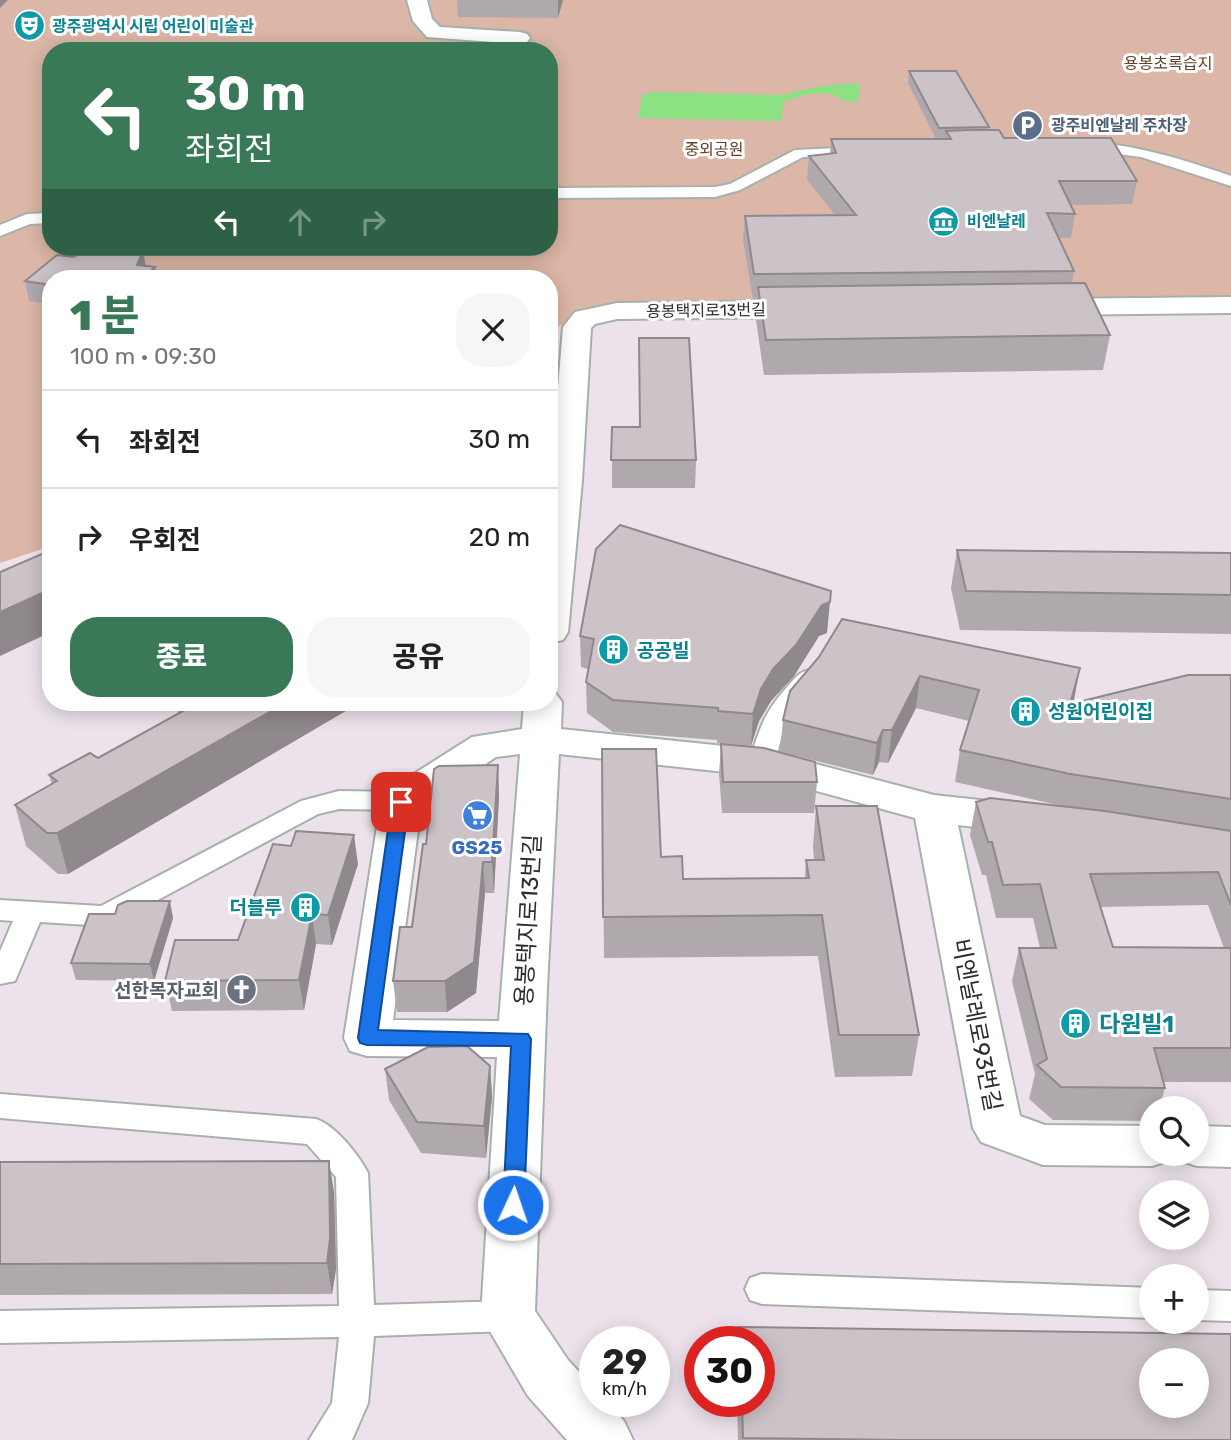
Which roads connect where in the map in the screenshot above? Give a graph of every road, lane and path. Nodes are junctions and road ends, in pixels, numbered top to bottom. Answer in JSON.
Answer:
{"nodes":[{"id":1,"x":421,"y":1,"type":"edge"},
{"id":2,"x":520,"y":38,"type":"dead end"},
{"id":3,"x":1073,"y":146,"type":"edge"},
{"id":4,"x":881,"y":150,"type":"edge"},
{"id":5,"x":1231,"y":181,"type":"edge"},
{"id":6,"x":558,"y":193,"type":"edge"},
{"id":7,"x":42,"y":218,"type":"edge"},
{"id":8,"x":0,"y":231,"type":"edge"},
{"id":9,"x":1231,"y":305,"type":"edge"},
{"id":10,"x":1022,"y":307,"type":"edge"},
{"id":11,"x":840,"y":309,"type":"edge"},
{"id":12,"x":558,"y":556,"type":"edge"},
{"id":13,"x":823,"y":652,"type":"edge"},
{"id":14,"x":541,"y":720,"type":"edge"},
{"id":15,"x":762,"y":763,"type":"junction"},
{"id":16,"x":401,"y":802,"type":"junction"},
{"id":17,"x":934,"y":809,"type":"junction"},
{"id":18,"x":1057,"y":822,"type":"edge"},
{"id":19,"x":0,"y":909,"type":"edge"},
{"id":20,"x":30,"y":912,"type":"junction"},
{"id":21,"x":0,"y":973,"type":"edge"},
{"id":22,"x":521,"y":1039,"type":"junction"},
{"id":23,"x":0,"y":1106,"type":"edge"},
{"id":24,"x":1139,"y":1146,"type":"edge"},
{"id":25,"x":1209,"y":1146,"type":"edge"},
{"id":26,"x":1231,"y":1147,"type":"edge"},
{"id":27,"x":762,"y":1289,"type":"dead end"},
{"id":28,"x":1139,"y":1303,"type":"edge"},
{"id":29,"x":1209,"y":1305,"type":"edge"},
{"id":30,"x":1231,"y":1306,"type":"edge"},
{"id":31,"x":508,"y":1316,"type":"junction"},
{"id":32,"x":357,"y":1321,"type":"junction"},
{"id":33,"x":0,"y":1327,"type":"edge"},
{"id":34,"x":327,"y":1440,"type":"edge"},
{"id":35,"x":604,"y":1440,"type":"edge"}],
"edges":[{"from":1,"to":2,"type":"street"},
{"from":3,"to":5,"type":"lane"},
{"from":4,"to":6,"type":"lane"},
{"from":7,"to":8,"type":"lane"},
{"from":9,"to":10,"type":"street"},
{"from":11,"to":12,"type":"street","name":"용봉택지로13번길"},
{"from":13,"to":15,"type":"lane"},
{"from":14,"to":15,"type":"street"},
{"from":14,"to":16,"type":"street"},
{"from":14,"to":22,"type":"street","name":"용봉택지로13번길"},
{"from":15,"to":17,"type":"street"},
{"from":16,"to":20,"type":"lane"},
{"from":16,"to":22,"type":"street"},
{"from":17,"to":18,"type":"street"},
{"from":17,"to":24,"type":"street","name":"비엔날레로93번길"},
{"from":19,"to":20,"type":"lane"},
{"from":20,"to":21,"type":"lane"},
{"from":22,"to":31,"type":"street","name":"용봉택지로13번길"},
{"from":23,"to":32,"type":"lane"},
{"from":25,"to":26,"type":"street"},
{"from":27,"to":28,"type":"lane"},
{"from":29,"to":30,"type":"lane"},
{"from":31,"to":32,"type":"lane"},
{"from":31,"to":35,"type":"street"},
{"from":32,"to":33,"type":"lane"},
{"from":32,"to":34,"type":"lane"}]}
